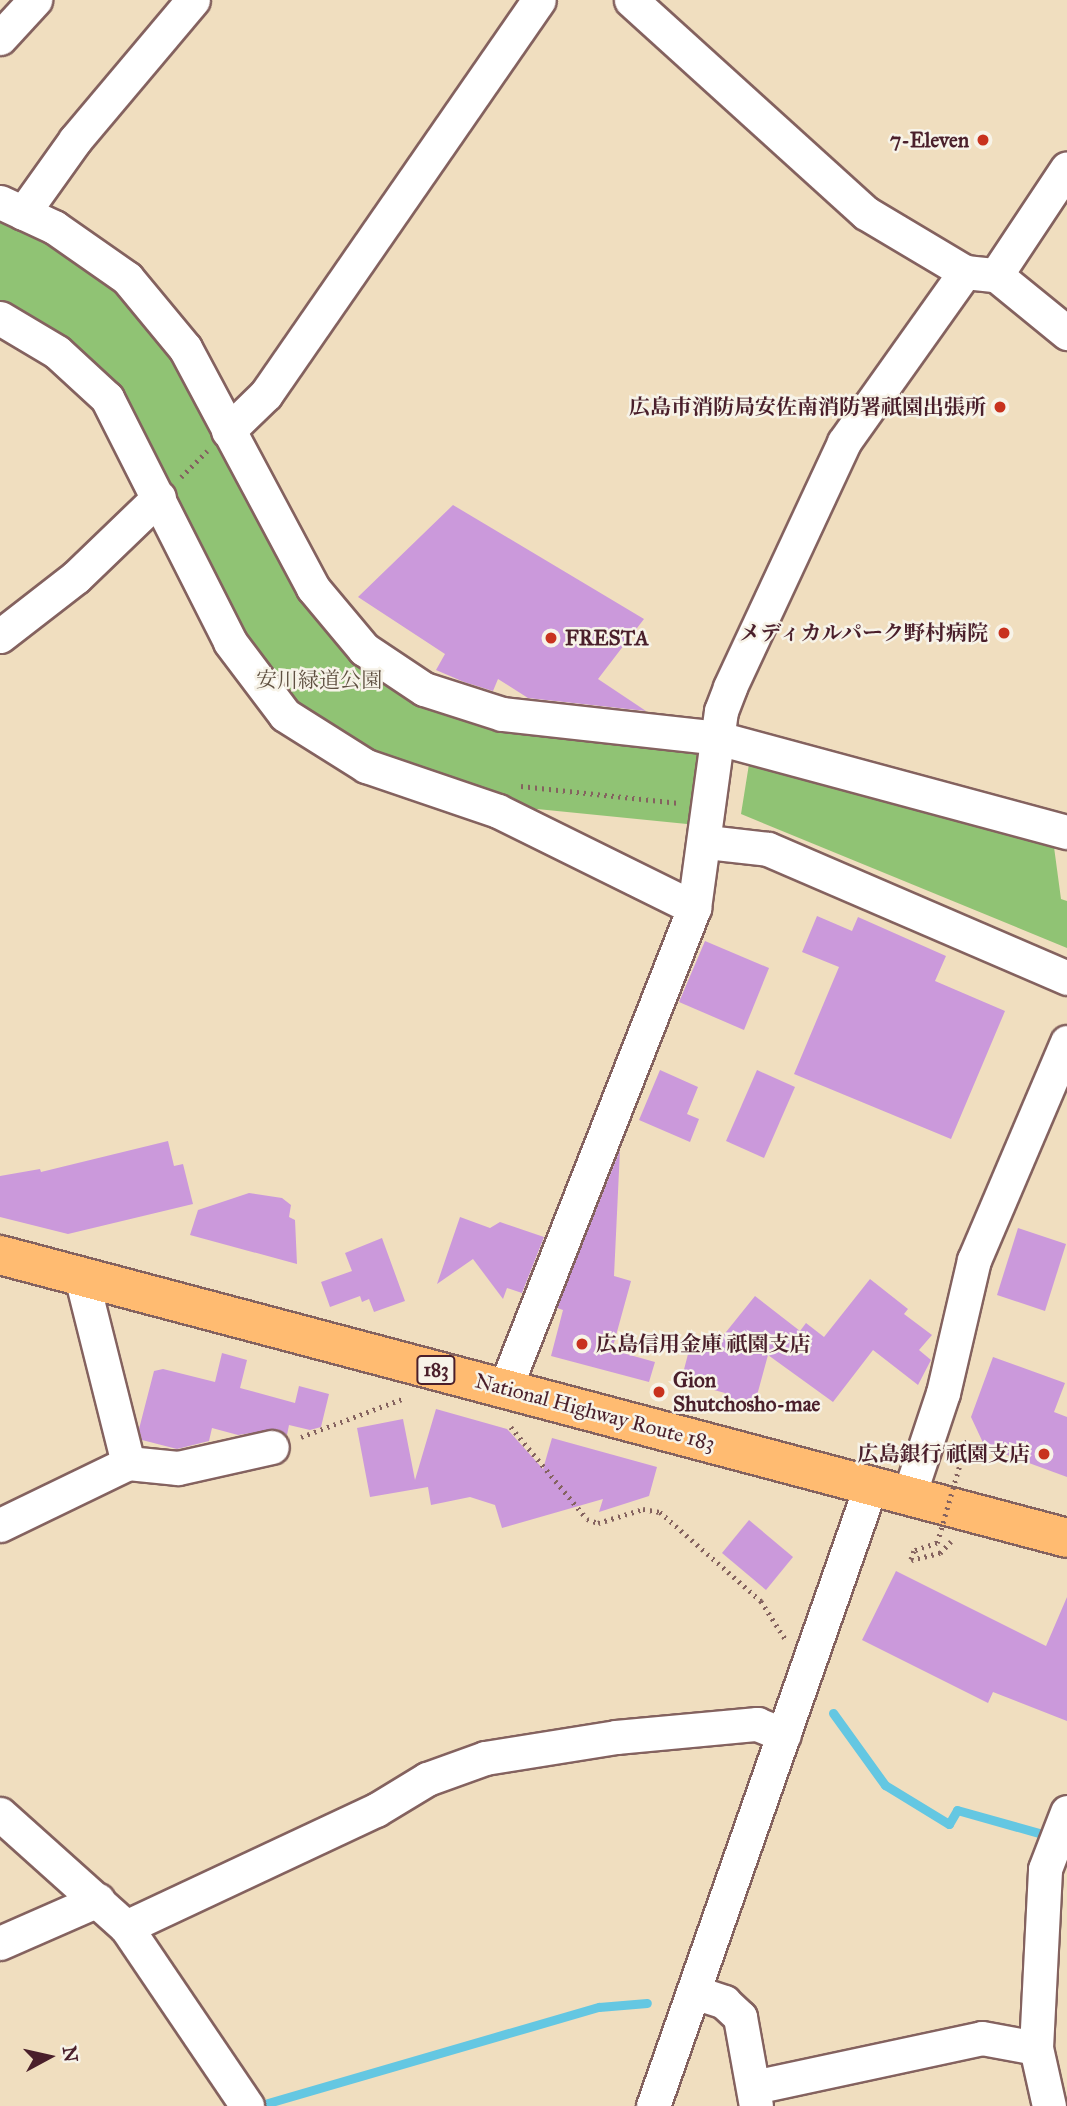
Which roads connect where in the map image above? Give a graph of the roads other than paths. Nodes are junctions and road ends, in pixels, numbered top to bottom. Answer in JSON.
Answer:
{"nodes":[{"id":1,"x":35,"y":0,"type":"edge"},
{"id":2,"x":193,"y":0,"type":"edge"},
{"id":3,"x":539,"y":0,"type":"edge"},
{"id":4,"x":631,"y":0,"type":"edge"},
{"id":5,"x":0,"y":38,"type":"edge"},
{"id":6,"x":1067,"y":168,"type":"edge"},
{"id":7,"x":12,"y":208,"type":"edge"},
{"id":8,"x":980,"y":273,"type":"junction"},
{"id":9,"x":0,"y":318,"type":"edge"},
{"id":10,"x":1067,"y":333,"type":"edge"},
{"id":11,"x":228,"y":432,"type":"junction"},
{"id":12,"x":159,"y":498,"type":"junction"},
{"id":13,"x":0,"y":636,"type":"edge"},
{"id":14,"x":718,"y":738,"type":"junction"},
{"id":15,"x":1067,"y":832,"type":"edge"},
{"id":16,"x":707,"y":842,"type":"junction"},
{"id":17,"x":694,"y":908,"type":"junction"},
{"id":18,"x":1028,"y":944,"type":"dead end"},
{"id":19,"x":1067,"y":960,"type":"edge"},
{"id":20,"x":1067,"y":978,"type":"edge"},
{"id":21,"x":1067,"y":1042,"type":"edge"},
{"id":22,"x":0,"y":1255,"type":"edge"},
{"id":23,"x":81,"y":1276,"type":"junction"},
{"id":24,"x":507,"y":1406,"type":"junction"},
{"id":25,"x":272,"y":1447,"type":"road end"},
{"id":26,"x":128,"y":1463,"type":"junction"},
{"id":27,"x":872,"y":1485,"type":"junction"},
{"id":28,"x":909,"y":1495,"type":"junction"},
{"id":29,"x":0,"y":1525,"type":"edge"},
{"id":30,"x":1067,"y":1538,"type":"edge"},
{"id":31,"x":783,"y":1735,"type":"junction"},
{"id":32,"x":1067,"y":1812,"type":"edge"},
{"id":33,"x":0,"y":1814,"type":"edge"},
{"id":34,"x":98,"y":1900,"type":"junction"},
{"id":35,"x":126,"y":1927,"type":"junction"},
{"id":36,"x":0,"y":1943,"type":"edge"},
{"id":37,"x":694,"y":1992,"type":"junction"},
{"id":38,"x":1036,"y":2048,"type":"junction"},
{"id":39,"x":755,"y":2096,"type":"edge"},
{"id":40,"x":247,"y":2106,"type":"edge"},
{"id":41,"x":653,"y":2106,"type":"edge"},
{"id":42,"x":1049,"y":2106,"type":"edge"}],
"edges":[{"from":1,"to":5,"type":"street"},
{"from":2,"to":7,"type":"street"},
{"from":3,"to":11,"type":"street"},
{"from":4,"to":8,"type":"street"},
{"from":6,"to":8,"type":"street"},
{"from":7,"to":11,"type":"street"},
{"from":8,"to":10,"type":"street"},
{"from":8,"to":14,"type":"street"},
{"from":9,"to":12,"type":"street"},
{"from":11,"to":14,"type":"street"},
{"from":12,"to":13,"type":"street"},
{"from":12,"to":17,"type":"street"},
{"from":14,"to":15,"type":"street"},
{"from":14,"to":16,"type":"street"},
{"from":16,"to":17,"type":"street"},
{"from":16,"to":20,"type":"street"},
{"from":17,"to":24,"type":"street"},
{"from":18,"to":19,"type":"street"},
{"from":21,"to":28,"type":"street"},
{"from":22,"to":23,"type":"highway","name":"National Highway Route 183","number":"183"},
{"from":23,"to":24,"type":"highway","name":"National Highway Route 183","number":"183"},
{"from":23,"to":26,"type":"street"},
{"from":24,"to":27,"type":"highway","name":"National Highway Route 183","number":"183"},
{"from":25,"to":26,"type":"street"},
{"from":26,"to":29,"type":"street"},
{"from":27,"to":28,"type":"highway","name":"National Highway Route 183","number":"183"},
{"from":27,"to":31,"type":"street"},
{"from":28,"to":30,"type":"highway","name":"National Highway Route 183","number":"183"},
{"from":31,"to":35,"type":"street"},
{"from":31,"to":37,"type":"street"},
{"from":32,"to":38,"type":"street"},
{"from":33,"to":34,"type":"street"},
{"from":34,"to":35,"type":"street"},
{"from":34,"to":36,"type":"street"},
{"from":35,"to":40,"type":"street"},
{"from":37,"to":39,"type":"street"},
{"from":37,"to":41,"type":"street"},
{"from":38,"to":39,"type":"street"},
{"from":38,"to":42,"type":"street"}]}
